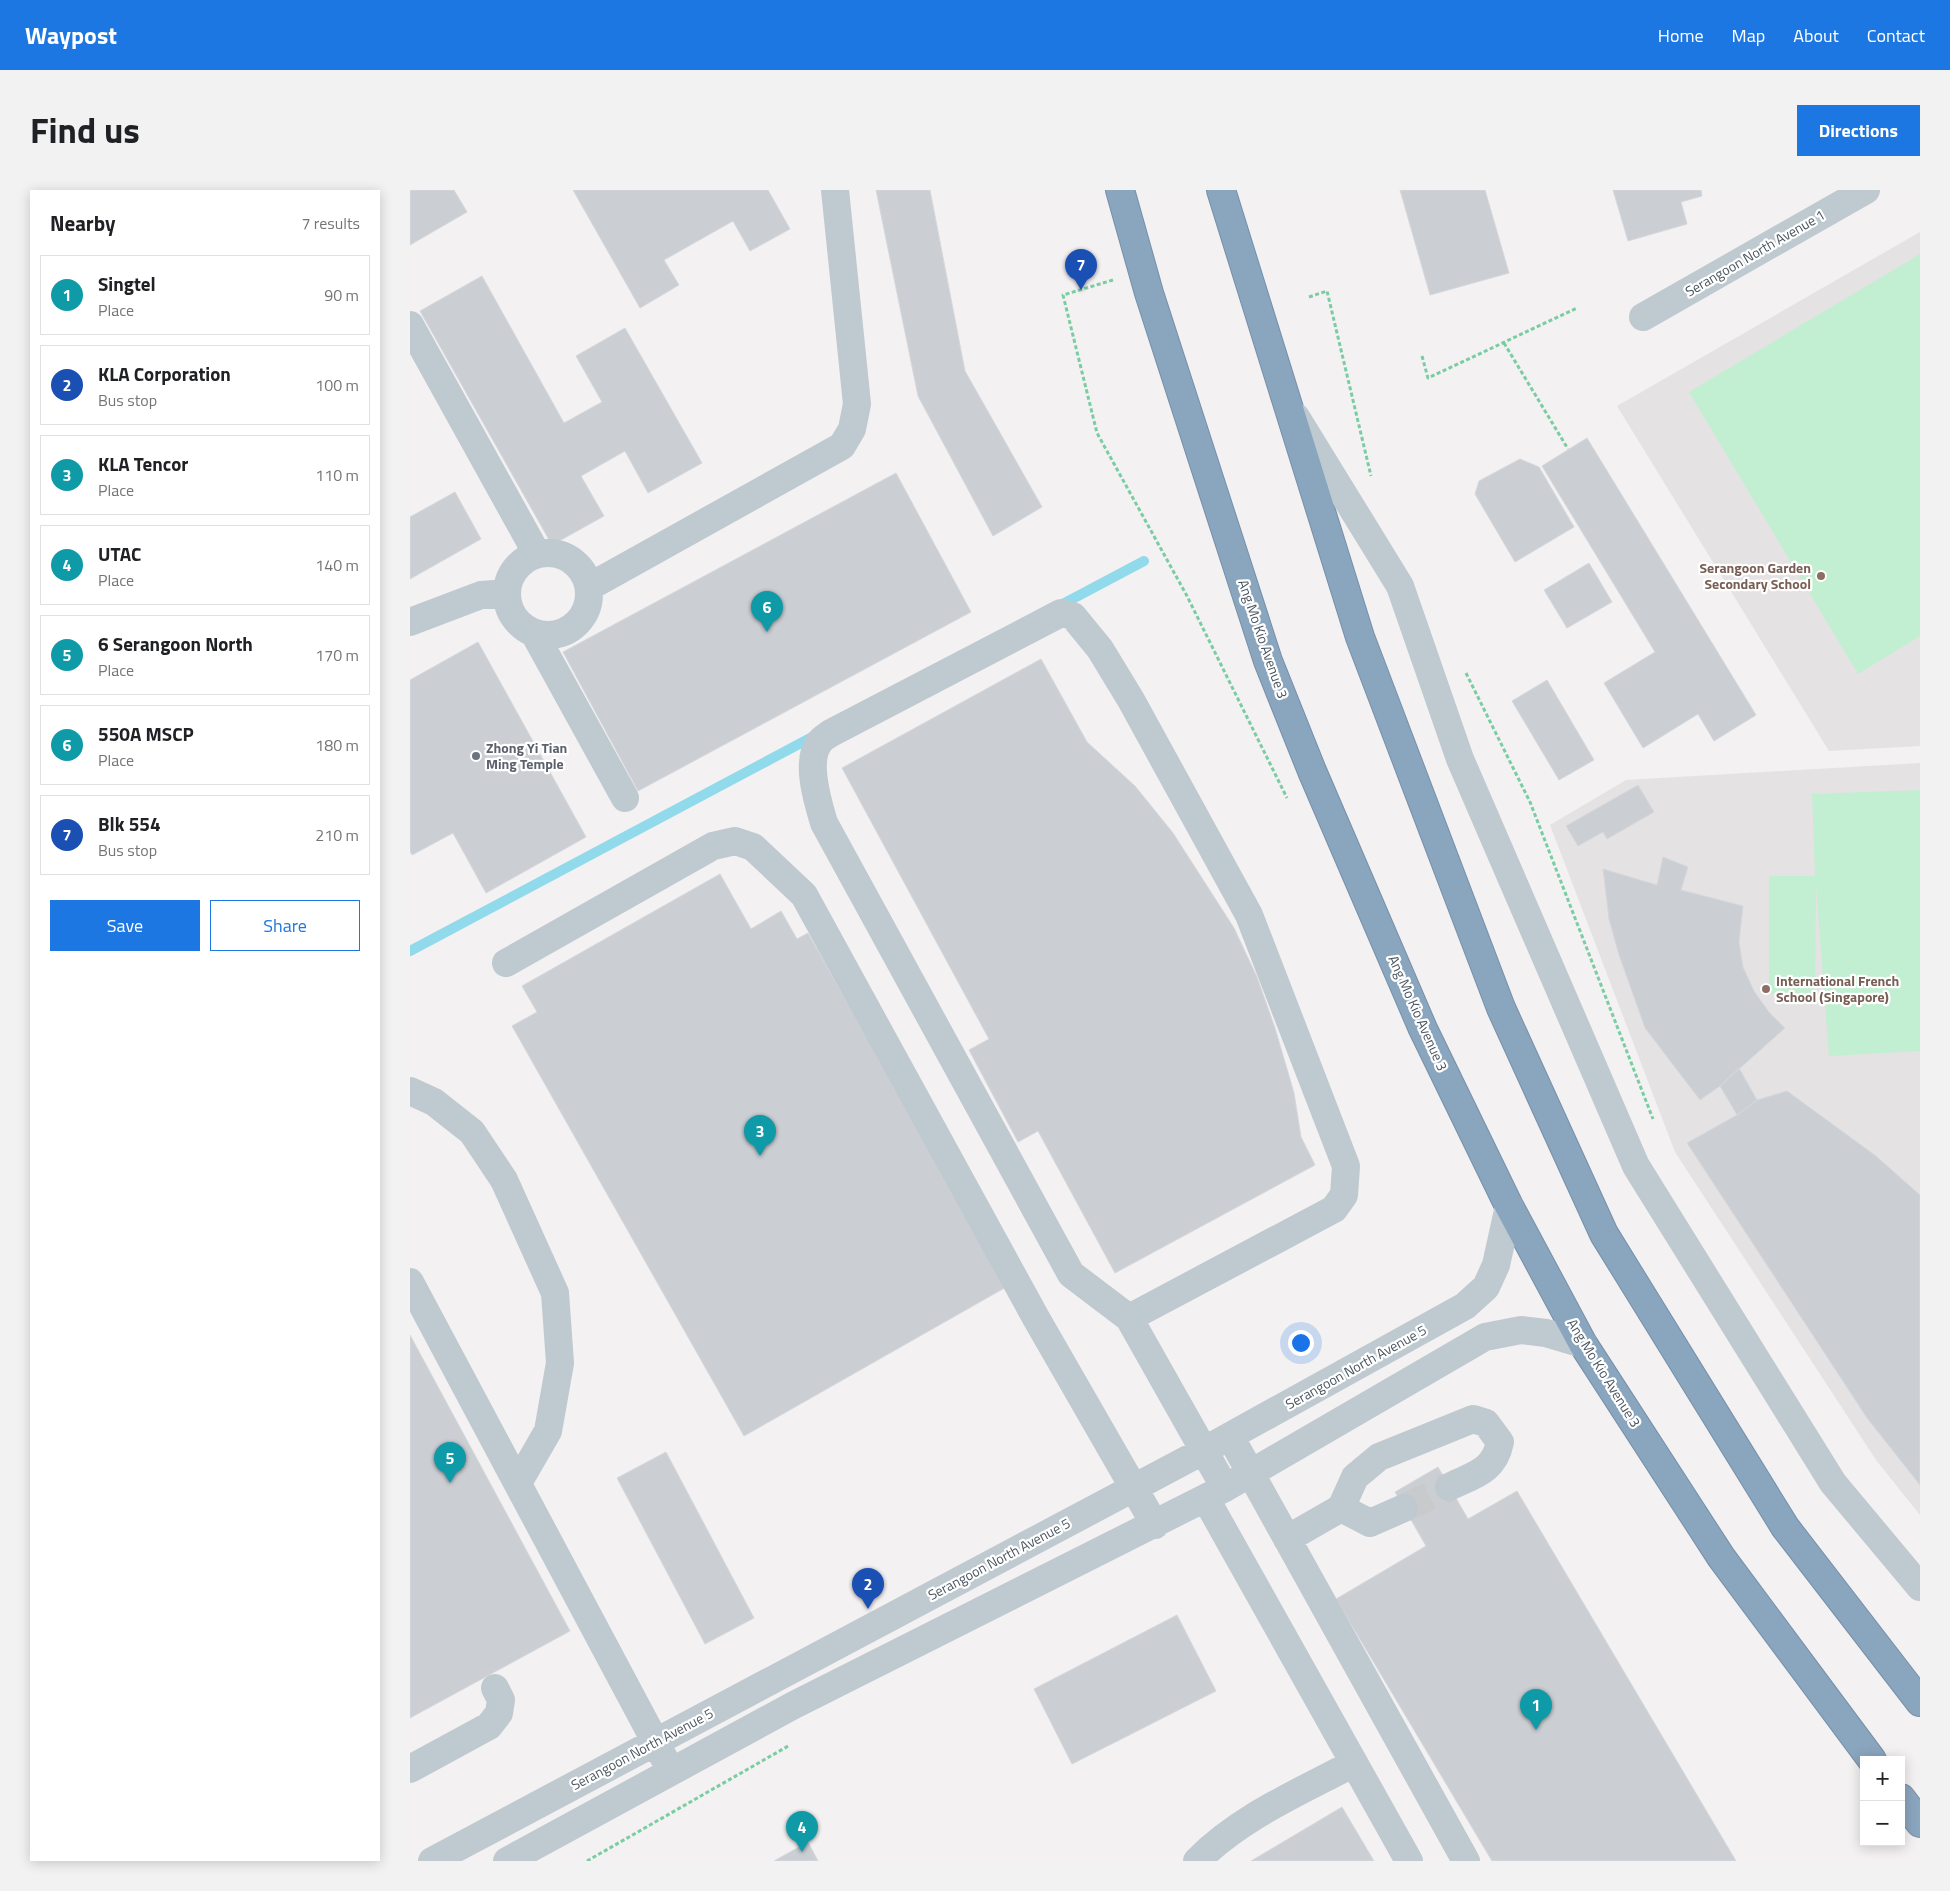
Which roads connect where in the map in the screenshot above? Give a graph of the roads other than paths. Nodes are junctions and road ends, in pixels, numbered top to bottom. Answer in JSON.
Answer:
{"nodes":[{"id":1,"x":835,"y":190,"type":"edge"},
{"id":2,"x":1120,"y":190,"type":"edge"},
{"id":3,"x":1221,"y":190,"type":"edge"},
{"id":4,"x":1866,"y":190,"type":"edge"},
{"id":5,"x":1643,"y":317,"type":"dead end"},
{"id":6,"x":410,"y":325,"type":"edge"},
{"id":7,"x":1285,"y":399,"type":"junction"},
{"id":8,"x":537,"y":554,"type":"junction"},
{"id":9,"x":589,"y":587,"type":"junction"},
{"id":10,"x":507,"y":593,"type":"junction"},
{"id":11,"x":410,"y":622,"type":"edge"},
{"id":12,"x":534,"y":633,"type":"junction"},
{"id":13,"x":625,"y":798,"type":"dead end"},
{"id":14,"x":506,"y":963,"type":"dead end"},
{"id":15,"x":410,"y":1092,"type":"edge"},
{"id":16,"x":1509,"y":1206,"type":"junction"},
{"id":17,"x":410,"y":1282,"type":"edge"},
{"id":18,"x":1129,"y":1318,"type":"junction"},
{"id":19,"x":1583,"y":1344,"type":"junction"},
{"id":20,"x":1230,"y":1436,"type":"junction"},
{"id":21,"x":1203,"y":1451,"type":"junction"},
{"id":22,"x":1251,"y":1474,"type":"junction"},
{"id":23,"x":518,"y":1483,"type":"junction"},
{"id":24,"x":1135,"y":1487,"type":"junction"},
{"id":25,"x":1449,"y":1487,"type":"tunnel mouth"},
{"id":26,"x":1216,"y":1493,"type":"junction"},
{"id":27,"x":1341,"y":1508,"type":"junction"},
{"id":28,"x":1404,"y":1508,"type":"tunnel mouth"},
{"id":29,"x":1155,"y":1525,"type":"junction"},
{"id":30,"x":1287,"y":1540,"type":"junction"},
{"id":31,"x":1920,"y":1587,"type":"edge"},
{"id":32,"x":495,"y":1688,"type":"dead end"},
{"id":33,"x":1920,"y":1702,"type":"edge"},
{"id":34,"x":655,"y":1742,"type":"junction"},
{"id":35,"x":1869,"y":1756,"type":"edge"},
{"id":36,"x":1354,"y":1763,"type":"junction"},
{"id":37,"x":410,"y":1768,"type":"edge"},
{"id":38,"x":670,"y":1770,"type":"junction"},
{"id":39,"x":1903,"y":1801,"type":"edge"},
{"id":40,"x":1920,"y":1824,"type":"edge"},
{"id":41,"x":432,"y":1861,"type":"edge"},
{"id":42,"x":507,"y":1861,"type":"edge"},
{"id":43,"x":1197,"y":1861,"type":"edge"},
{"id":44,"x":1409,"y":1861,"type":"edge"},
{"id":45,"x":1466,"y":1861,"type":"edge"}],
"edges":[{"from":1,"to":9,"type":"street"},
{"from":2,"to":16,"type":"highway","name":"Ang Mo Kio Avenue 3"},
{"from":3,"to":7,"type":"highway"},
{"from":4,"to":5,"type":"street","name":"Serangoon North Avenue 1"},
{"from":6,"to":8,"type":"street"},
{"from":7,"to":31,"type":"street"},
{"from":7,"to":33,"type":"highway"},
{"from":8,"to":9,"type":"street"},
{"from":8,"to":10,"type":"street"},
{"from":9,"to":12,"type":"street"},
{"from":10,"to":11,"type":"street"},
{"from":10,"to":12,"type":"street"},
{"from":12,"to":13,"type":"street"},
{"from":14,"to":24,"type":"street"},
{"from":15,"to":23,"type":"street"},
{"from":16,"to":19,"type":"highway","name":"Ang Mo Kio Avenue 3"},
{"from":16,"to":20,"type":"street","name":"Serangoon North Avenue 5"},
{"from":17,"to":23,"type":"street"},
{"from":18,"to":18,"type":"street"},
{"from":18,"to":21,"type":"street"},
{"from":19,"to":22,"type":"street"},
{"from":19,"to":35,"type":"highway","name":"Ang Mo Kio Avenue 3"},
{"from":20,"to":21,"type":"street","name":"Serangoon North Avenue 5"},
{"from":20,"to":22,"type":"street"},
{"from":21,"to":24,"type":"street","name":"Serangoon North Avenue 5"},
{"from":21,"to":26,"type":"street"},
{"from":22,"to":26,"type":"street"},
{"from":22,"to":30,"type":"street"},
{"from":23,"to":34,"type":"street"},
{"from":24,"to":29,"type":"street"},
{"from":24,"to":34,"type":"street","name":"Serangoon North Avenue 5"},
{"from":25,"to":27,"type":"street"},
{"from":26,"to":29,"type":"street"},
{"from":26,"to":36,"type":"street"},
{"from":27,"to":28,"type":"street"},
{"from":27,"to":30,"type":"street"},
{"from":29,"to":38,"type":"street"},
{"from":30,"to":45,"type":"street"},
{"from":32,"to":37,"type":"street"},
{"from":34,"to":38,"type":"street"},
{"from":34,"to":41,"type":"street","name":"Serangoon North Avenue 5"},
{"from":36,"to":43,"type":"street"},
{"from":36,"to":44,"type":"street"},
{"from":38,"to":42,"type":"street"},
{"from":39,"to":40,"type":"highway"}]}
